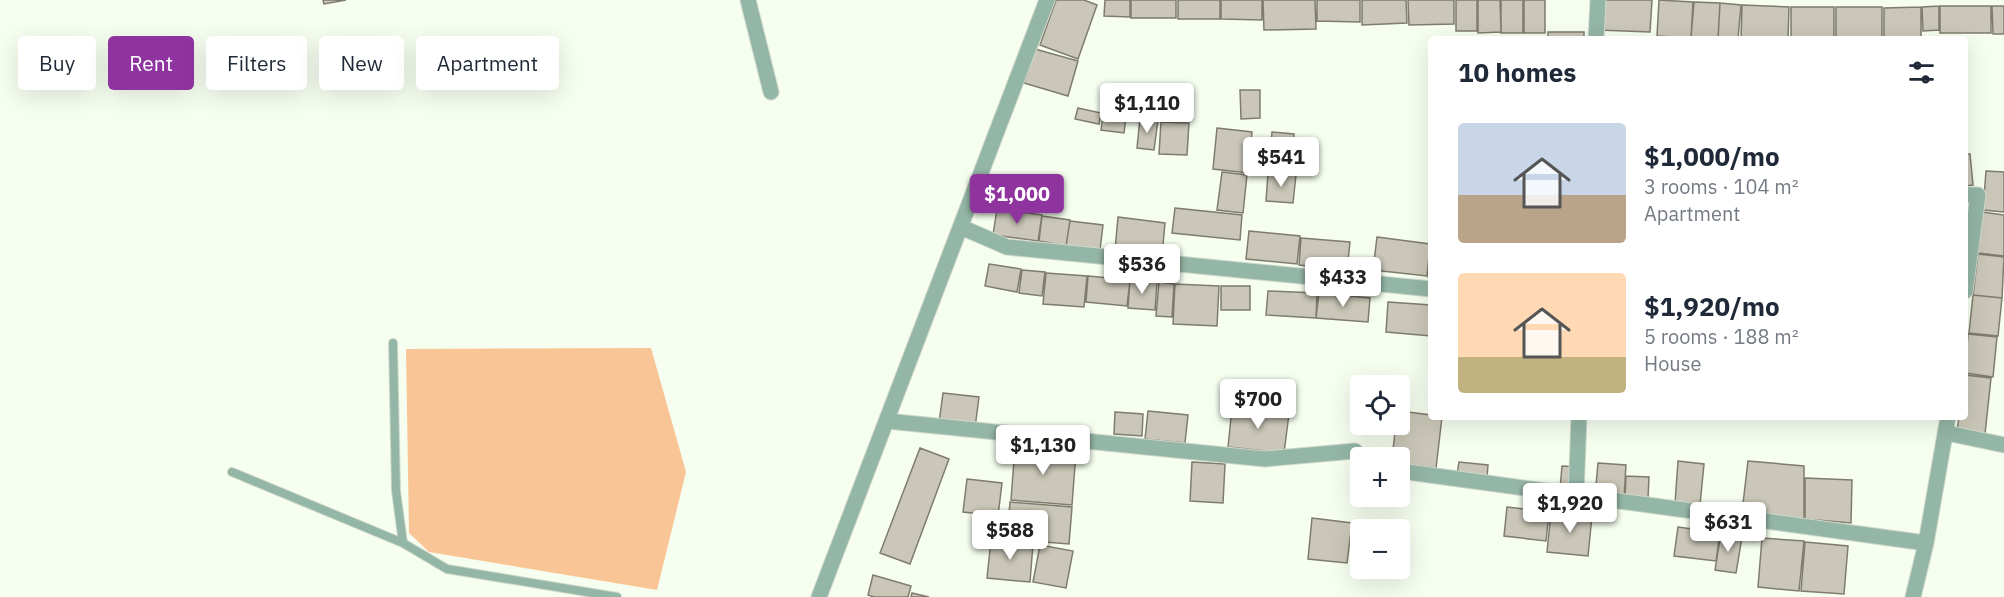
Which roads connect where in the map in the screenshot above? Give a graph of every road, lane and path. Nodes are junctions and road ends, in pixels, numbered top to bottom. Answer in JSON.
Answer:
{"nodes":[{"id":1,"x":748,"y":0,"type":"edge"},
{"id":2,"x":1047,"y":0,"type":"edge"},
{"id":3,"x":1598,"y":0,"type":"edge"},
{"id":4,"x":1596,"y":36,"type":"edge"},
{"id":5,"x":771,"y":92,"type":"dead end"},
{"id":6,"x":1968,"y":195,"type":"edge"},
{"id":7,"x":961,"y":227,"type":"junction"},
{"id":8,"x":1968,"y":269,"type":"edge"},
{"id":9,"x":1428,"y":289,"type":"edge"},
{"id":10,"x":393,"y":343,"type":"dead end"},
{"id":11,"x":1579,"y":420,"type":"edge"},
{"id":12,"x":1948,"y":420,"type":"edge"},
{"id":13,"x":887,"y":421,"type":"junction"},
{"id":14,"x":1947,"y":433,"type":"junction"},
{"id":15,"x":2004,"y":445,"type":"edge"},
{"id":16,"x":1350,"y":451,"type":"edge"},
{"id":17,"x":232,"y":472,"type":"dead end"},
{"id":18,"x":1410,"y":472,"type":"edge"},
{"id":19,"x":1576,"y":495,"type":"junction"},
{"id":20,"x":403,"y":543,"type":"junction"},
{"id":21,"x":1926,"y":543,"type":"junction"},
{"id":22,"x":617,"y":597,"type":"edge"},
{"id":23,"x":819,"y":597,"type":"edge"},
{"id":24,"x":1913,"y":597,"type":"edge"}],
"edges":[{"from":1,"to":5,"type":"street"},
{"from":2,"to":7,"type":"street"},
{"from":3,"to":4,"type":"street"},
{"from":6,"to":8,"type":"street"},
{"from":7,"to":9,"type":"street"},
{"from":7,"to":13,"type":"street"},
{"from":10,"to":20,"type":"lane"},
{"from":11,"to":19,"type":"street"},
{"from":12,"to":14,"type":"street"},
{"from":13,"to":16,"type":"street"},
{"from":13,"to":23,"type":"street"},
{"from":14,"to":15,"type":"street"},
{"from":14,"to":21,"type":"street"},
{"from":17,"to":20,"type":"lane"},
{"from":18,"to":19,"type":"street"},
{"from":19,"to":21,"type":"street"},
{"from":20,"to":22,"type":"lane"},
{"from":21,"to":24,"type":"street"}]}
